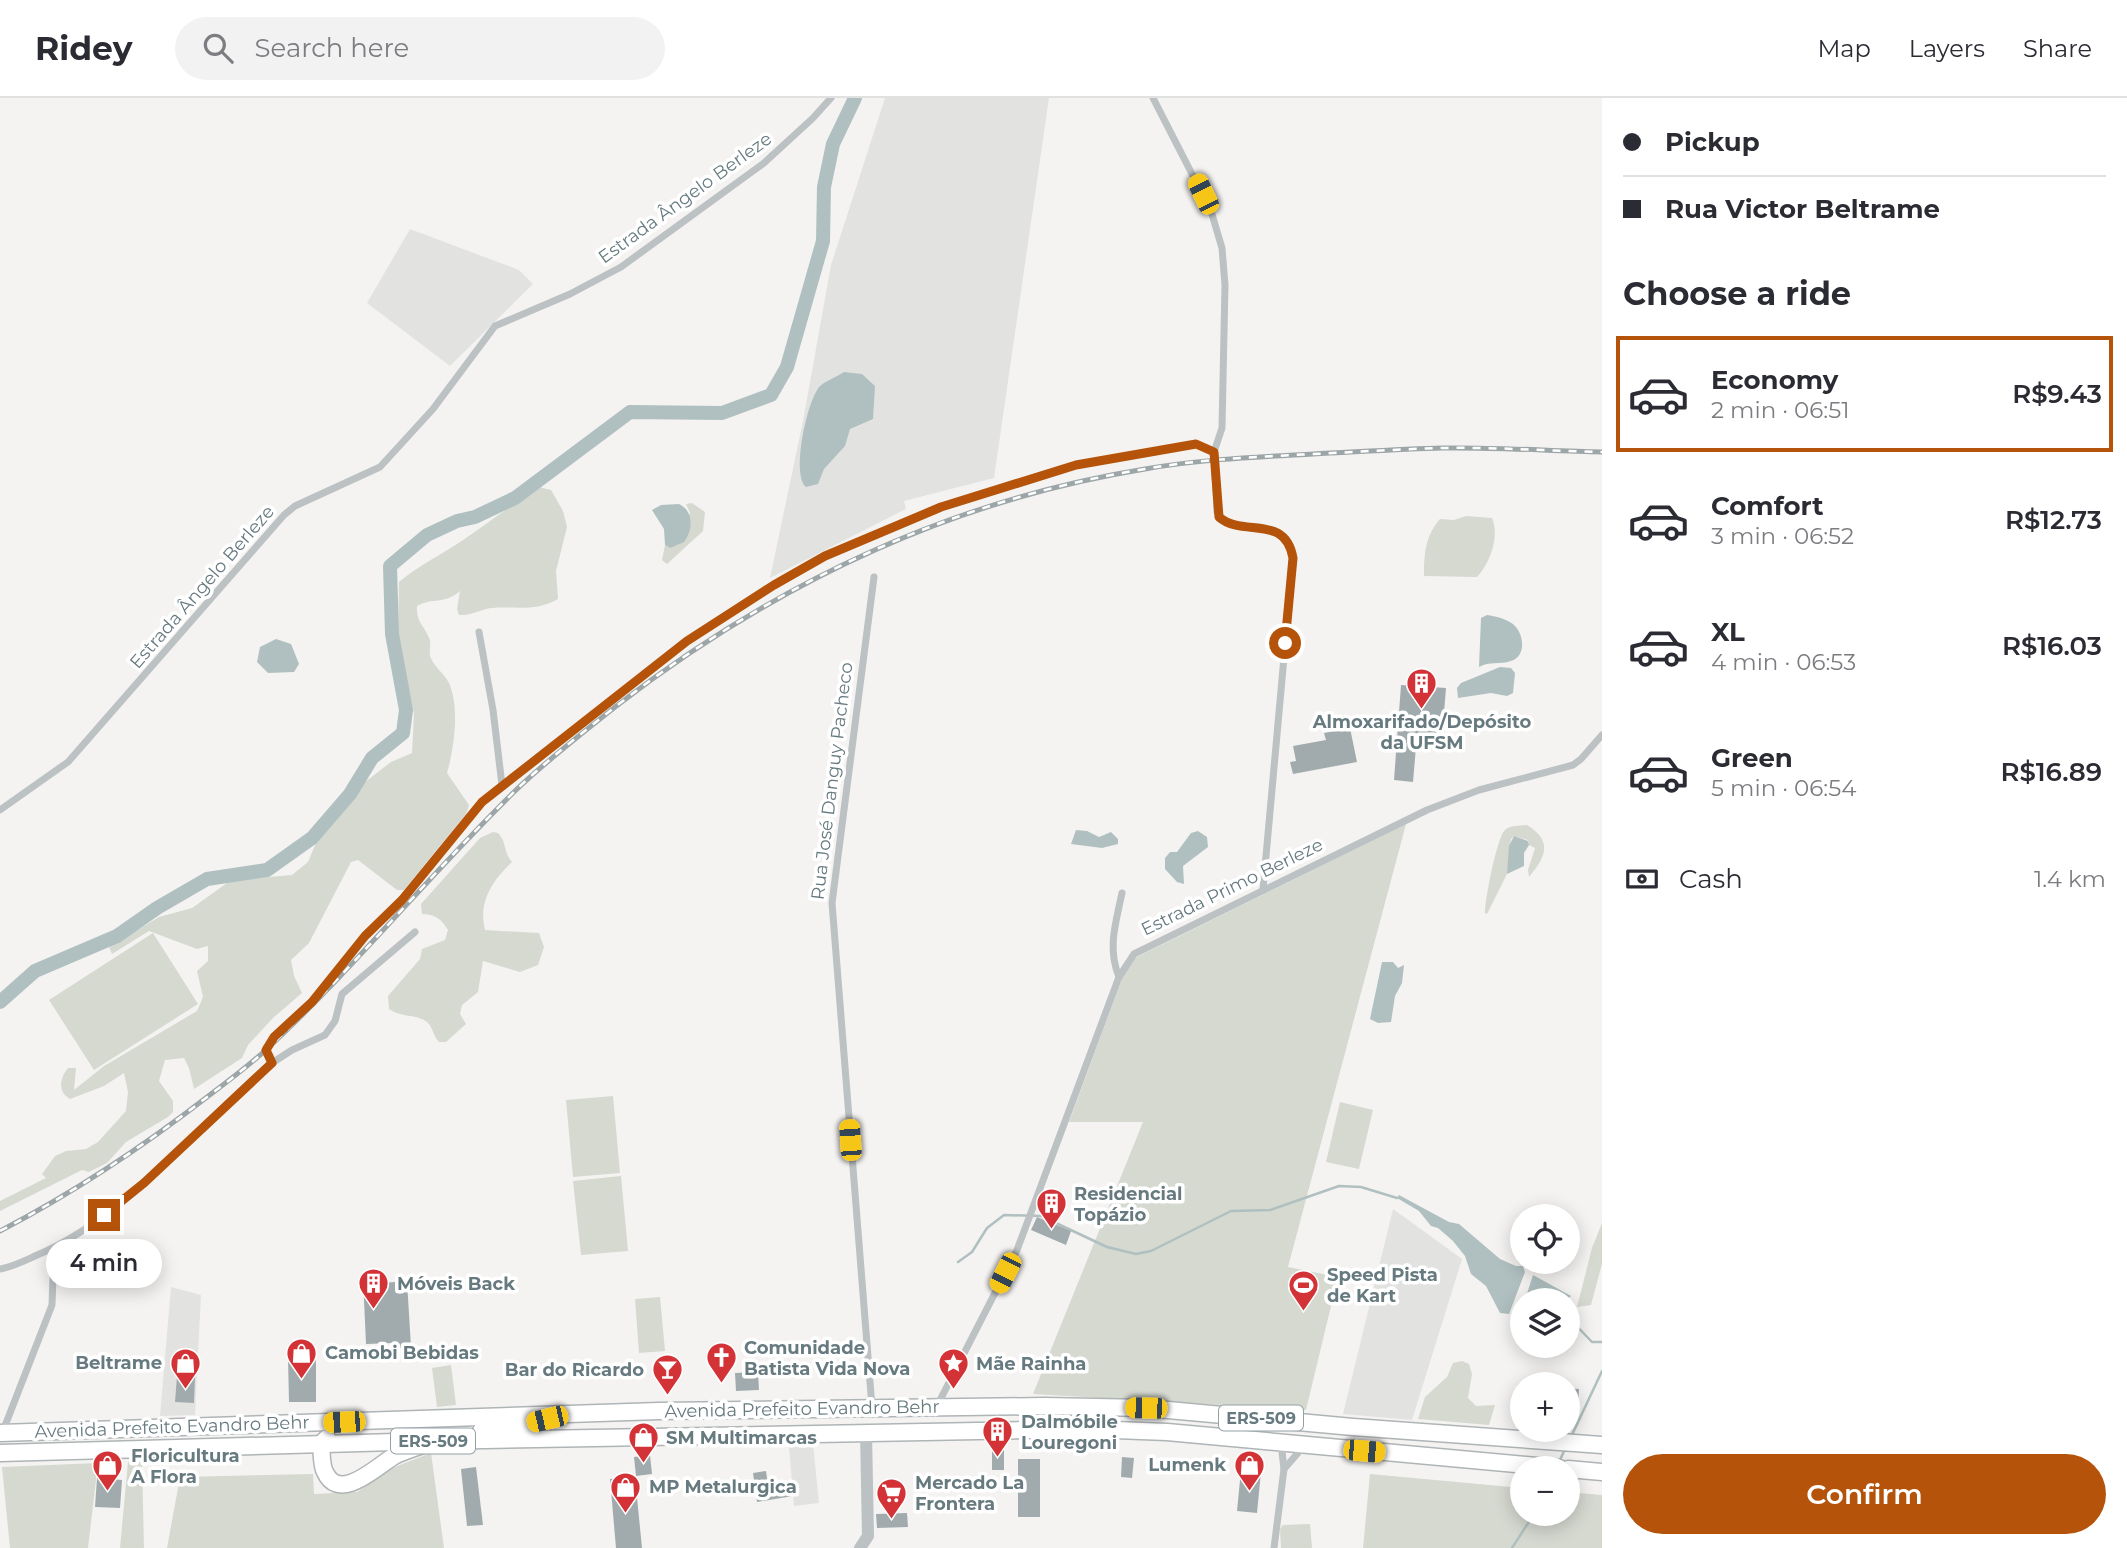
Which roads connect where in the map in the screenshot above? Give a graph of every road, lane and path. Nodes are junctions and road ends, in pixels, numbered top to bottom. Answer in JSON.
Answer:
{"nodes":[{"id":1,"x":831,"y":98,"type":"edge"},
{"id":2,"x":1153,"y":98,"type":"edge"},
{"id":3,"x":1214,"y":452,"type":"junction"},
{"id":4,"x":874,"y":577,"type":"dead end"},
{"id":5,"x":479,"y":632,"type":"dead end"},
{"id":6,"x":1602,"y":735,"type":"edge"},
{"id":7,"x":502,"y":785,"type":"junction"},
{"id":8,"x":0,"y":810,"type":"edge"},
{"id":9,"x":1263,"y":889,"type":"junction"},
{"id":10,"x":1122,"y":893,"type":"dead end"},
{"id":11,"x":415,"y":932,"type":"dead end"},
{"id":12,"x":1119,"y":977,"type":"junction"},
{"id":13,"x":272,"y":1063,"type":"junction"},
{"id":14,"x":54,"y":1248,"type":"junction"},
{"id":15,"x":0,"y":1269,"type":"edge"},
{"id":16,"x":936,"y":1407,"type":"junction"},
{"id":17,"x":872,"y":1408,"type":"junction"},
{"id":18,"x":1146,"y":1408,"type":"junction"},
{"id":19,"x":568,"y":1415,"type":"junction"},
{"id":20,"x":1353,"y":1427,"type":"junction"},
{"id":21,"x":931,"y":1430,"type":"junction"},
{"id":22,"x":866,"y":1432,"type":"junction"},
{"id":23,"x":1167,"y":1432,"type":"junction"},
{"id":24,"x":1,"y":1433,"type":"edge"},
{"id":25,"x":431,"y":1441,"type":"junction"},
{"id":26,"x":1281,"y":1443,"type":"junction"},
{"id":27,"x":321,"y":1444,"type":"junction"},
{"id":28,"x":1602,"y":1445,"type":"edge"},
{"id":29,"x":1304,"y":1446,"type":"junction"},
{"id":30,"x":0,"y":1453,"type":"edge"},
{"id":31,"x":1510,"y":1464,"type":"edge"},
{"id":32,"x":1284,"y":1469,"type":"junction"},
{"id":33,"x":1580,"y":1470,"type":"edge"},
{"id":34,"x":1602,"y":1472,"type":"edge"},
{"id":35,"x":868,"y":1542,"type":"edge"},
{"id":36,"x":860,"y":1548,"type":"edge"},
{"id":37,"x":1275,"y":1548,"type":"edge"}],
"edges":[{"from":1,"to":8,"type":"street","name":"Estrada Ângelo Berleze"},
{"from":2,"to":3,"type":"street"},
{"from":3,"to":7,"type":"street"},
{"from":3,"to":9,"type":"street"},
{"from":4,"to":17,"type":"street","name":"Rua José Danguy Pacheco"},
{"from":5,"to":7,"type":"street"},
{"from":6,"to":9,"type":"street","name":"Estrada Primo Berleze"},
{"from":7,"to":13,"type":"street"},
{"from":9,"to":12,"type":"street","name":"Estrada Primo Berleze"},
{"from":10,"to":12,"type":"street"},
{"from":11,"to":13,"type":"street"},
{"from":12,"to":16,"type":"street","name":"Estrada Primo Berleze"},
{"from":13,"to":14,"type":"street"},
{"from":14,"to":15,"type":"street"},
{"from":14,"to":24,"type":"street"},
{"from":16,"to":17,"type":"highway","name":"Avenida Prefeito Evandro Behr","number":"ERS-509"},
{"from":16,"to":18,"type":"highway","name":"Avenida Prefeito Evandro Behr","number":"ERS-509"},
{"from":17,"to":19,"type":"highway","name":"Avenida Prefeito Evandro Behr","number":"ERS-509"},
{"from":18,"to":20,"type":"highway","name":"Avenida Prefeito Evandro Behr","number":"ERS-509"},
{"from":18,"to":21,"type":"highway"},
{"from":19,"to":24,"type":"highway","name":"Avenida Prefeito Evandro Behr","number":"ERS-509"},
{"from":19,"to":27,"type":"highway"},
{"from":20,"to":23,"type":"highway"},
{"from":20,"to":28,"type":"highway","name":"Avenida Prefeito Evandro Behr","number":"ERS-509"},
{"from":21,"to":22,"type":"highway","name":"Avenida Prefeito Evandro Behr","number":"ERS-509"},
{"from":21,"to":23,"type":"highway","name":"Avenida Prefeito Evandro Behr","number":"ERS-509"},
{"from":22,"to":25,"type":"highway","name":"Avenida Prefeito Evandro Behr","number":"ERS-509"},
{"from":22,"to":35,"type":"street"},
{"from":23,"to":26,"type":"highway","name":"Avenida Prefeito Evandro Behr","number":"ERS-509"},
{"from":25,"to":27,"type":"highway","name":"Avenida Prefeito Evandro Behr","number":"ERS-509"},
{"from":25,"to":27,"type":"highway"},
{"from":26,"to":29,"type":"highway","name":"Avenida Prefeito Evandro Behr","number":"ERS-509"},
{"from":26,"to":32,"type":"street"},
{"from":27,"to":30,"type":"highway","name":"Avenida Prefeito Evandro Behr","number":"ERS-509"},
{"from":29,"to":31,"type":"highway","name":"Avenida Prefeito Evandro Behr","number":"ERS-509"},
{"from":29,"to":32,"type":"street"},
{"from":32,"to":37,"type":"street"},
{"from":33,"to":34,"type":"highway"},
{"from":35,"to":36,"type":"street"}]}
